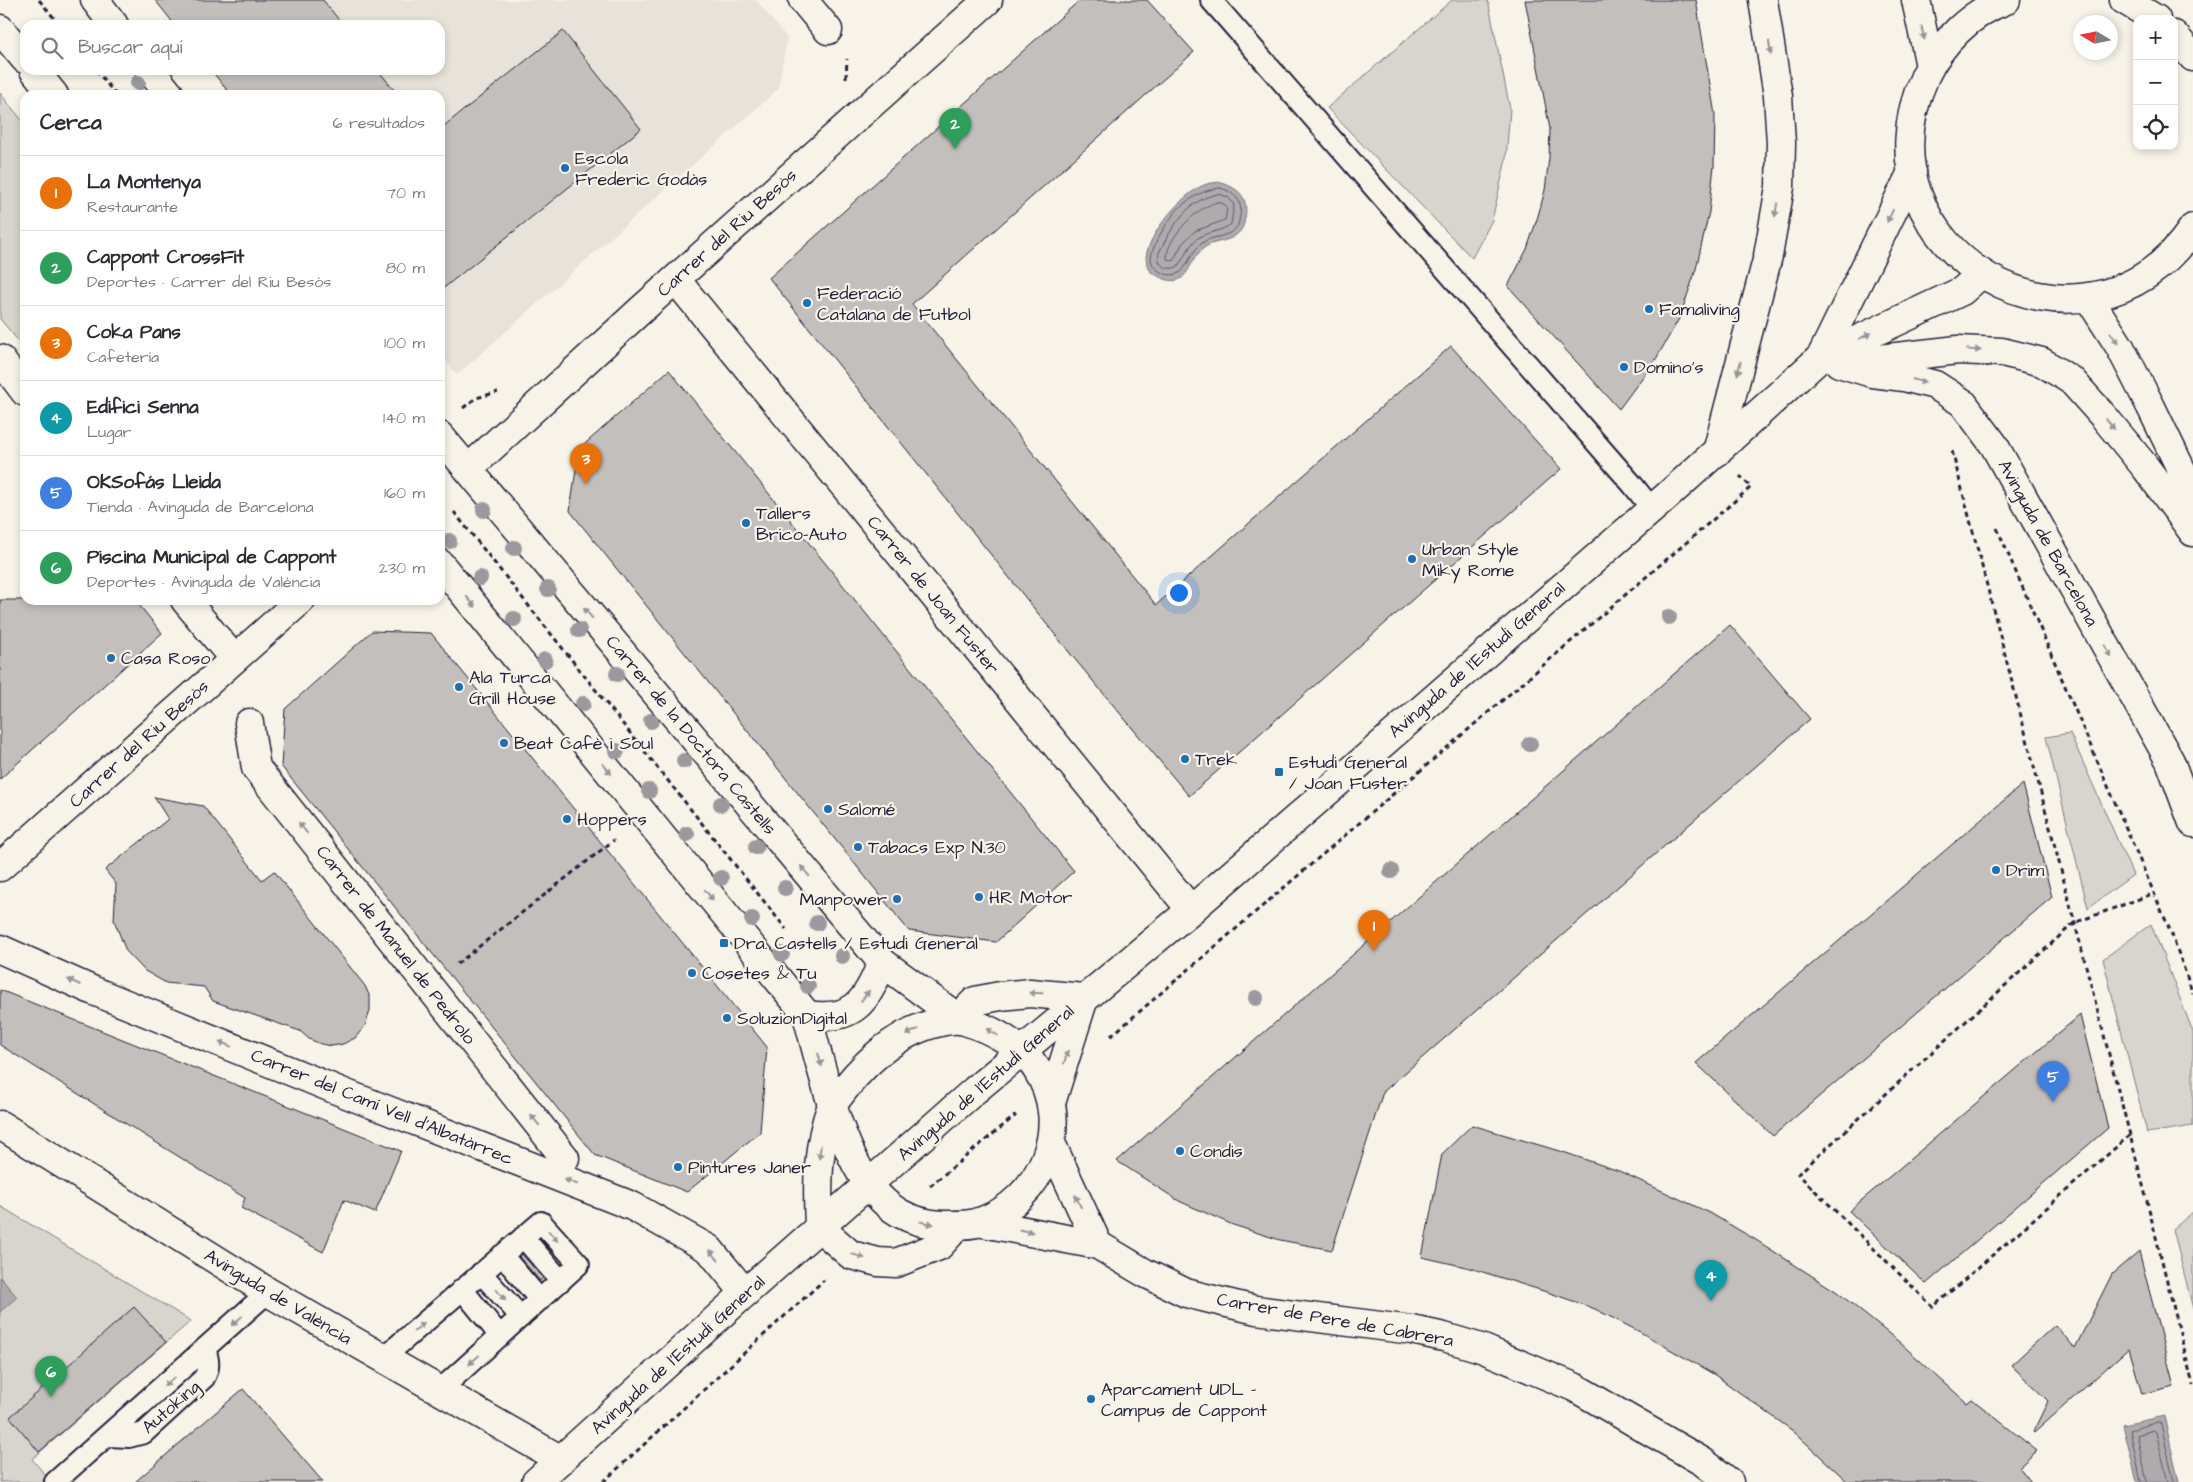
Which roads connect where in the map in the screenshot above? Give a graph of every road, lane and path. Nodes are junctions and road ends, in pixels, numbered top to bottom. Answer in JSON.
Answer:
{"nodes":[{"id":1,"x":39,"y":0,"type":"edge"},
{"id":2,"x":95,"y":0,"type":"edge"},
{"id":3,"x":803,"y":0,"type":"edge"},
{"id":4,"x":988,"y":0,"type":"edge"},
{"id":5,"x":1211,"y":0,"type":"edge"},
{"id":6,"x":1763,"y":0,"type":"edge"},
{"id":7,"x":1916,"y":0,"type":"edge"},
{"id":8,"x":2006,"y":0,"type":"edge"},
{"id":9,"x":2128,"y":1,"type":"edge"},
{"id":10,"x":2150,"y":15,"type":"edge"},
{"id":11,"x":56,"y":20,"type":"edge"},
{"id":12,"x":110,"y":20,"type":"edge"},
{"id":13,"x":0,"y":29,"type":"edge"},
{"id":14,"x":828,"y":30,"type":"dead end"},
{"id":15,"x":2178,"y":40,"type":"edge"},
{"id":16,"x":20,"y":53,"type":"edge"},
{"id":17,"x":2193,"y":57,"type":"edge"},
{"id":18,"x":1930,"y":66,"type":"junction"},
{"id":19,"x":38,"y":75,"type":"edge"},
{"id":20,"x":100,"y":75,"type":"edge"},
{"id":21,"x":154,"y":75,"type":"edge"},
{"id":22,"x":50,"y":90,"type":"edge"},
{"id":23,"x":112,"y":90,"type":"edge"},
{"id":24,"x":166,"y":90,"type":"edge"},
{"id":25,"x":1912,"y":172,"type":"junction"},
{"id":26,"x":2193,"y":228,"type":"edge"},
{"id":27,"x":1981,"y":274,"type":"junction"},
{"id":28,"x":676,"y":280,"type":"junction"},
{"id":29,"x":2088,"y":297,"type":"junction"},
{"id":30,"x":1821,"y":357,"type":"junction"},
{"id":31,"x":0,"y":359,"type":"edge"},
{"id":32,"x":20,"y":385,"type":"edge"},
{"id":33,"x":445,"y":442,"type":"edge"},
{"id":34,"x":1950,"y":443,"type":"dead end"},
{"id":35,"x":1717,"y":452,"type":"junction"},
{"id":36,"x":468,"y":469,"type":"junction"},
{"id":37,"x":2193,"y":494,"type":"edge"},
{"id":38,"x":1652,"y":509,"type":"junction"},
{"id":39,"x":452,"y":510,"type":"dead end"},
{"id":40,"x":1994,"y":521,"type":"dead end"},
{"id":41,"x":2193,"y":532,"type":"edge"},
{"id":42,"x":445,"y":570,"type":"edge"},
{"id":43,"x":189,"y":605,"type":"edge"},
{"id":44,"x":295,"y":605,"type":"edge"},
{"id":45,"x":234,"y":659,"type":"junction"},
{"id":46,"x":249,"y":723,"type":"dead end"},
{"id":47,"x":2193,"y":823,"type":"edge"},
{"id":48,"x":614,"y":840,"type":"dead end"},
{"id":49,"x":0,"y":867,"type":"edge"},
{"id":50,"x":2154,"y":893,"type":"junction"},
{"id":51,"x":1191,"y":910,"type":"junction"},
{"id":52,"x":2074,"y":924,"type":"junction"},
{"id":53,"x":788,"y":932,"type":"dead end"},
{"id":54,"x":0,"y":949,"type":"edge"},
{"id":55,"x":882,"y":962,"type":"junction"},
{"id":56,"x":429,"y":986,"type":"junction"},
{"id":57,"x":2193,"y":994,"type":"edge"},
{"id":58,"x":1084,"y":998,"type":"junction"},
{"id":59,"x":807,"y":1015,"type":"junction"},
{"id":60,"x":958,"y":1018,"type":"junction"},
{"id":61,"x":1106,"y":1040,"type":"dead end"},
{"id":62,"x":1021,"y":1053,"type":"junction"},
{"id":63,"x":1051,"y":1103,"type":"junction"},
{"id":64,"x":832,"y":1105,"type":"junction"},
{"id":65,"x":0,"y":1125,"type":"edge"},
{"id":66,"x":2130,"y":1135,"type":"junction"},
{"id":67,"x":1051,"y":1143,"type":"junction"},
{"id":68,"x":565,"y":1158,"type":"dead end"},
{"id":69,"x":869,"y":1185,"type":"junction"},
{"id":70,"x":968,"y":1224,"type":"junction"},
{"id":71,"x":819,"y":1228,"type":"junction"},
{"id":72,"x":1098,"y":1245,"type":"junction"},
{"id":73,"x":502,"y":1255,"type":"junction"},
{"id":74,"x":481,"y":1273,"type":"junction"},
{"id":75,"x":462,"y":1289,"type":"junction"},
{"id":76,"x":268,"y":1292,"type":"junction"},
{"id":77,"x":745,"y":1293,"type":"junction"},
{"id":78,"x":540,"y":1300,"type":"junction"},
{"id":79,"x":521,"y":1317,"type":"junction"},
{"id":80,"x":500,"y":1336,"type":"junction"},
{"id":81,"x":382,"y":1359,"type":"junction"},
{"id":82,"x":2193,"y":1385,"type":"edge"},
{"id":83,"x":439,"y":1391,"type":"junction"},
{"id":84,"x":561,"y":1460,"type":"junction"},
{"id":85,"x":55,"y":1482,"type":"edge"},
{"id":86,"x":536,"y":1482,"type":"edge"},
{"id":87,"x":1729,"y":1482,"type":"edge"}],
"edges":[{"from":1,"to":11,"type":"path"},
{"from":2,"to":12,"type":"street"},
{"from":3,"to":14,"type":"street"},
{"from":4,"to":28,"type":"street","name":"Carrer del Riu Besòs"},
{"from":5,"to":38,"type":"lane"},
{"from":6,"to":35,"type":"street","one_way":true},
{"from":7,"to":18,"type":"street","one_way":true},
{"from":8,"to":18,"type":"street"},
{"from":9,"to":10,"type":"street"},
{"from":13,"to":16,"type":"street"},
{"from":15,"to":17,"type":"street"},
{"from":18,"to":25,"type":"street"},
{"from":19,"to":22,"type":"street"},
{"from":20,"to":23,"type":"path"},
{"from":21,"to":24,"type":"street"},
{"from":25,"to":27,"type":"street"},
{"from":25,"to":30,"type":"street","name":"Avinguda de l'Estudi General","one_way":true},
{"from":26,"to":29,"type":"street"},
{"from":27,"to":29,"type":"street"},
{"from":30,"to":27,"type":"street","name":"Avinguda de l'Estudi General","one_way":true},
{"from":28,"to":36,"type":"street","name":"Carrer del Riu Besòs"},
{"from":28,"to":51,"type":"street","name":"Carrer de Joan Fuster"},
{"from":29,"to":37,"type":"street","one_way":true},
{"from":30,"to":35,"type":"street","name":"Avinguda de l'Estudi General"},
{"from":30,"to":41,"type":"street","one_way":true},
{"from":30,"to":47,"type":"street","name":"Avinguda de Barcelona","one_way":true},
{"from":31,"to":32,"type":"street"},
{"from":33,"to":36,"type":"street","name":"Carrer de la Doctora Castells"},
{"from":34,"to":52,"type":"path"},
{"from":35,"to":38,"type":"street","name":"Avinguda de l'Estudi General"},
{"from":35,"to":61,"type":"path"},
{"from":55,"to":36,"type":"street","name":"Carrer de la Doctora Castells","one_way":true},
{"from":38,"to":51,"type":"street","name":"Avinguda de l'Estudi General"},
{"from":39,"to":53,"type":"path"},
{"from":40,"to":50,"type":"path"},
{"from":42,"to":59,"type":"street","one_way":true},
{"from":43,"to":45,"type":"street"},
{"from":44,"to":45,"type":"street","name":"Carrer del Riu Besòs"},
{"from":45,"to":49,"type":"street","name":"Carrer del Riu Besòs"},
{"from":56,"to":46,"type":"street","name":"Carrer de Manuel de Pedrolo","one_way":true},
{"from":48,"to":56,"type":"path"},
{"from":50,"to":52,"type":"path"},
{"from":50,"to":57,"type":"path"},
{"from":51,"to":58,"type":"street","name":"Avinguda de l'Estudi General"},
{"from":52,"to":66,"type":"path"},
{"from":52,"to":66,"type":"path"},
{"from":77,"to":54,"type":"street","name":"Carrer del Camí Vell d'Albatàrrec","one_way":true},
{"from":59,"to":55,"type":"street","one_way":true},
{"from":55,"to":60,"type":"street","name":"Carrer de la Doctora Castells"},
{"from":68,"to":56,"type":"street","name":"Carrer de Manuel de Pedrolo","one_way":true},
{"from":58,"to":60,"type":"street","name":"Avinguda de l'Estudi General","one_way":true},
{"from":58,"to":62,"type":"street","name":"Avinguda de l'Estudi General"},
{"from":63,"to":58,"type":"street","name":"Avinguda de l'Estudi General","one_way":true},
{"from":59,"to":64,"type":"street","one_way":true},
{"from":62,"to":60,"type":"street","one_way":true},
{"from":60,"to":64,"type":"street","one_way":true},
{"from":62,"to":63,"type":"street"},
{"from":62,"to":69,"type":"street","name":"Avinguda de l'Estudi General"},
{"from":63,"to":67,"type":"street"},
{"from":64,"to":69,"type":"street","name":"Carrer de Pere de Cabrera"},
{"from":64,"to":71,"type":"street","one_way":true},
{"from":65,"to":76,"type":"street","name":"Avinguda de València"},
{"from":66,"to":82,"type":"path"},
{"from":67,"to":70,"type":"street"},
{"from":72,"to":67,"type":"street","one_way":true},
{"from":69,"to":70,"type":"street","name":"Carrer de Pere de Cabrera","one_way":true},
{"from":69,"to":71,"type":"street","name":"Avinguda de l'Estudi General"},
{"from":71,"to":70,"type":"street","one_way":true},
{"from":70,"to":72,"type":"street","name":"Carrer de Pere de Cabrera","one_way":true},
{"from":71,"to":77,"type":"street","name":"Avinguda de l'Estudi General"},
{"from":72,"to":87,"type":"street","name":"Carrer de Pere de Cabrera"},
{"from":73,"to":74,"type":"lane"},
{"from":73,"to":78,"type":"lane"},
{"from":73,"to":78,"type":"lane","one_way":true},
{"from":74,"to":75,"type":"lane"},
{"from":74,"to":79,"type":"lane","one_way":true},
{"from":75,"to":80,"type":"lane"},
{"from":81,"to":75,"type":"lane","one_way":true},
{"from":76,"to":81,"type":"street","name":"Avinguda de València"},
{"from":76,"to":85,"type":"lane","name":"Autoking","one_way":true},
{"from":77,"to":84,"type":"street","name":"Avinguda de l'Estudi General"},
{"from":78,"to":79,"type":"lane"},
{"from":79,"to":80,"type":"lane"},
{"from":80,"to":83,"type":"lane","one_way":true},
{"from":81,"to":83,"type":"street","name":"Avinguda de València"},
{"from":83,"to":84,"type":"street","name":"Avinguda de València"},
{"from":84,"to":86,"type":"street","name":"Avinguda de l'Estudi General"}]}
